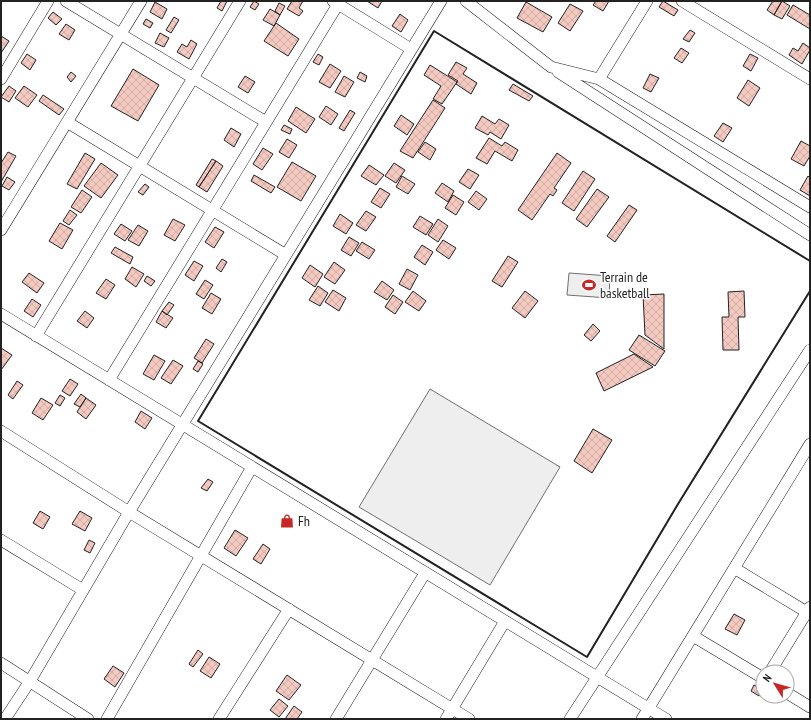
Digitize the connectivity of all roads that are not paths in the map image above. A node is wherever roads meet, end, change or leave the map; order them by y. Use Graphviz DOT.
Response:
graph roads {
  1 [pos="48,1"];
  2 [pos="66,1"];
  3 [pos="141,1"];
  4 [pos="240,1"];
  5 [pos="441,1"];
  6 [pos="466,1"];
  7 [pos="647,1"];
  8 [pos="682,1"];
  9 [pos="337,2"];
  10 [pos="121,34"];
  11 [pos="411,49"];
  12 [pos="551,67"];
  13 [pos="193,78"];
  14 [pos="1,79"];
  15 [pos="599,79"];
  16 [pos="810,79"];
  17 [pos="67,122"];
  18 [pos="266,122"];
  19 [pos="139,166"];
  20 [pos="810,207"];
  21 [pos="212,210"];
  22 [pos="1,230"];
  23 [pos="810,235"];
  24 [pos="286,255"];
  25 [pos="1,314"];
  26 [pos="36,336"];
  27 [pos="810,350"];
  28 [pos="109,380"];
  29 [pos="182,425"];
  30 [pos="1,431"];
  31 [pos="810,444"];
  32 [pos="252,467"];
  33 [pos="129,512"];
  34 [pos="1,540"];
  35 [pos="201,556"];
  36 [pos="734,568"];
  37 [pos="425,572"];
  38 [pos="83,590"];
  39 [pos="289,609"];
  40 [pos="809,611"];
  41 [pos="505,621"];
  42 [pos="693,636"];
  43 [pos="373,661"];
  44 [pos="1,663"];
  45 [pos="775,664"];
  46 [pos="755,673"];
  47 [pos="598,677"];
  48 [pos="30,681"];
  49 [pos="795,698"];
  50 [pos="810,707"];
  51 [pos="649,708"];
  52 [pos="452,709"];
  53 [pos="5,719"];
  54 [pos="88,719"];
  55 [pos="107,719"];
  56 [pos="219,719"];
  57 [pos="336,719"];
  58 [pos="446,719"];
  59 [pos="469,719"];
  60 [pos="570,719"];
  61 [pos="642,719"];
  62 [pos="666,719"];
  1 -- 14 [label="street"];
  2 -- 10 [label="street"];
  3 -- 10 [label="street"];
  4 -- 13 [label="street"];
  5 -- 11 [label="street"];
  6 -- 12 [label="street"];
  7 -- 15 [label="street"];
  8 -- 16 [label="street"];
  9 -- 11 [label="street"];
  9 -- 18 [label="street"];
  10 -- 13 [label="street"];
  10 -- 17 [label="street"];
  11 -- 24 [label="street"];
  12 -- 15 [label="street"];
  12 -- 23 [label="street"];
  13 -- 18 [label="street"];
  13 -- 19 [label="street"];
  15 -- 20 [label="street"];
  17 -- 19 [label="street"];
  17 -- 22 [label="street"];
  18 -- 21 [label="street"];
  19 -- 21 [label="street"];
  19 -- 26 [label="street"];
  21 -- 24 [label="street"];
  21 -- 28 [label="street"];
  24 -- 29 [label="street"];
  25 -- 26 [label="street"];
  26 -- 28 [label="street"];
  27 -- 47 [label="street"];
  28 -- 29 [label="street"];
  29 -- 32 [label="street"];
  29 -- 33 [label="street"];
  30 -- 33 [label="street"];
  31 -- 36 [label="street"];
  32 -- 35 [label="street"];
  32 -- 37 [label="street"];
  33 -- 35 [label="street"];
  33 -- 38 [label="street"];
  34 -- 38 [label="street"];
  35 -- 39 [label="street"];
  35 -- 55 [label="street"];
  36 -- 40 [label="street"];
  36 -- 42 [label="street"];
  37 -- 41 [label="street"];
  37 -- 43 [label="street"];
  38 -- 48 [label="street"];
  39 -- 43 [label="street"];
  39 -- 56 [label="street"];
  40 -- 45 [label="street"];
  41 -- 47 [label="street"];
  41 -- 52 [label="street"];
  42 -- 46 [label="street"];
  42 -- 51 [label="street"];
  43 -- 52 [label="street"];
  43 -- 57 [label="street"];
  44 -- 48 [label="street"];
  47 -- 51 [label="street"];
  47 -- 60 [label="street"];
  48 -- 53 [label="street"];
  48 -- 54 [label="street"];
  49 -- 50 [label="street"];
  51 -- 61 [label="street"];
  51 -- 62 [label="street"];
  52 -- 58 [label="street"];
  52 -- 59 [label="street"];
}
